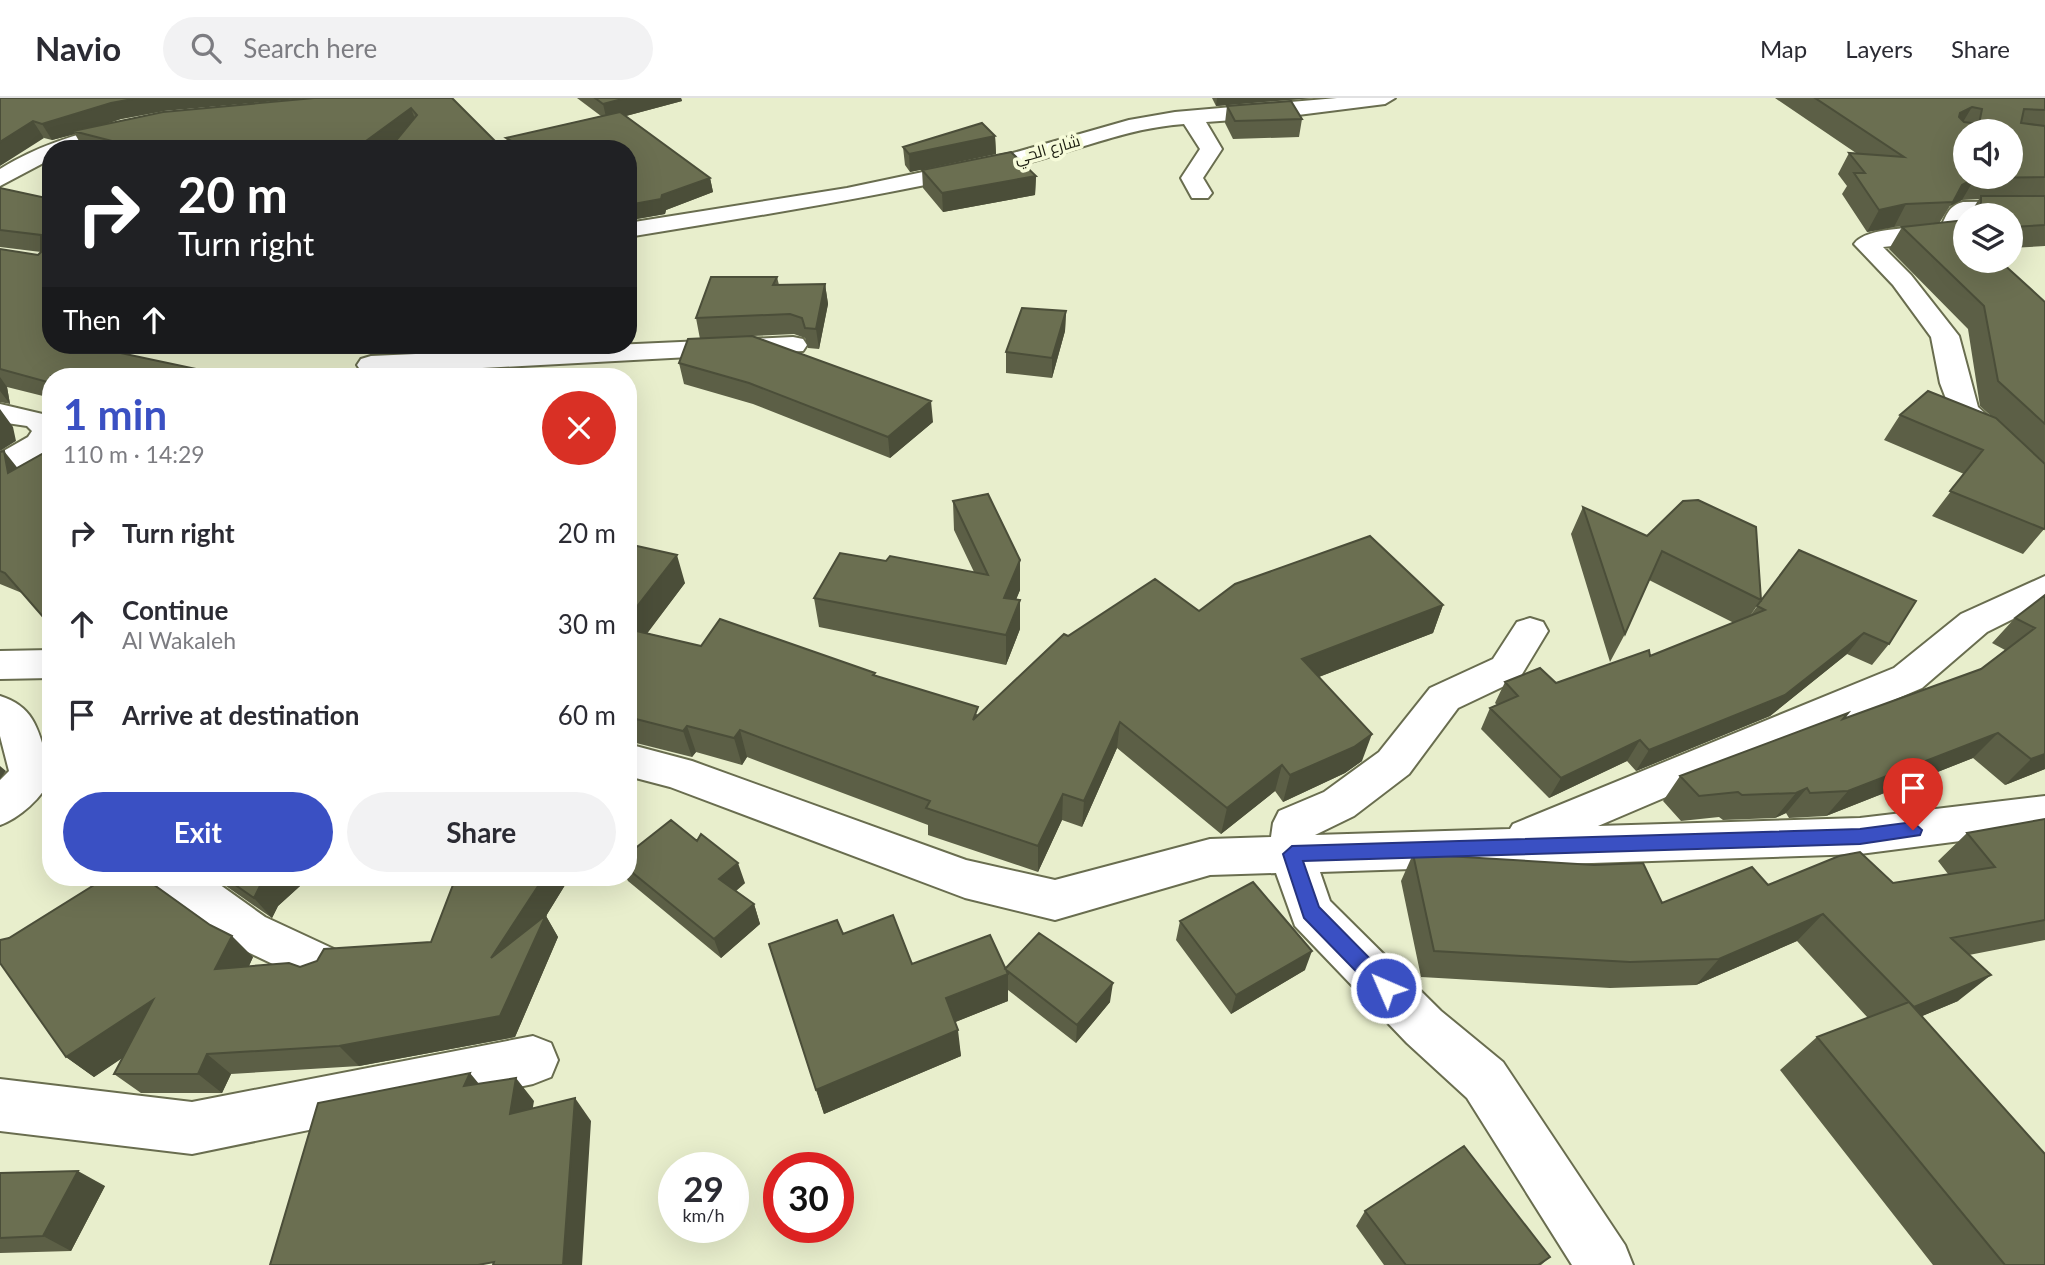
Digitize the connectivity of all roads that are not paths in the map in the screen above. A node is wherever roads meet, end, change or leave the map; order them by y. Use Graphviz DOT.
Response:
graph roads {
  1 [pos="1150,98"];
  2 [pos="1385,98"];
  3 [pos="1182,117"];
  4 [pos="156,122"];
  5 [pos="83,140"];
  6 [pos="42,155"];
  7 [pos="0,179"];
  8 [pos="1200,193"];
  9 [pos="2045,208"];
  10 [pos="637,229"];
  11 [pos="793,345"];
  12 [pos="479,354"];
  13 [pos="494,354"];
  14 [pos="371,365"];
  15 [pos="557,367"];
  16 [pos="0,413"];
  17 [pos="42,424"];
  18 [pos="42,439"];
  19 [pos="0,466"];
  20 [pos="2045,487"];
  21 [pos="2045,588"];
  22 [pos="1530,631"];
  23 [pos="42,665"];
  24 [pos="1,667"];
  25 [pos="0,711"];
  26 [pos="637,762"];
  27 [pos="41,776"];
  28 [pos="0,808"];
  29 [pos="2045,813"];
  30 [pos="1506,846"];
  31 [pos="1292,854"];
  32 [pos="186,886"];
  33 [pos="319,965"];
  34 [pos="533,1060"];
  35 [pos="0,1105"];
  36 [pos="1605,1265"];
  1 -- 3 [label="street"];
  2 -- 3 [label="street, شارع الحي"];
  3 -- 8 [label="street"];
  3 -- 10 [label="street, شارع الحي"];
  4 -- 5 [label="street"];
  6 -- 7 [label="street"];
  9 -- 20 [label="street"];
  11 -- 15 [label="street"];
  12 -- 14 [label="street"];
  13 -- 15 [label="street"];
  16 -- 17 [label="street"];
  18 -- 19 [label="street"];
  21 -- 30 [label="street"];
  22 -- 31 [label="street"];
  23 -- 24 [label="street"];
  25 -- 27 [label="street"];
  26 -- 31 [label="street"];
  27 -- 28 [label="street"];
  29 -- 30 [label="street"];
  30 -- 31 [label="street"];
  31 -- 36 [label="street"];
  32 -- 33 [label="street"];
  34 -- 35 [label="street"];
}
